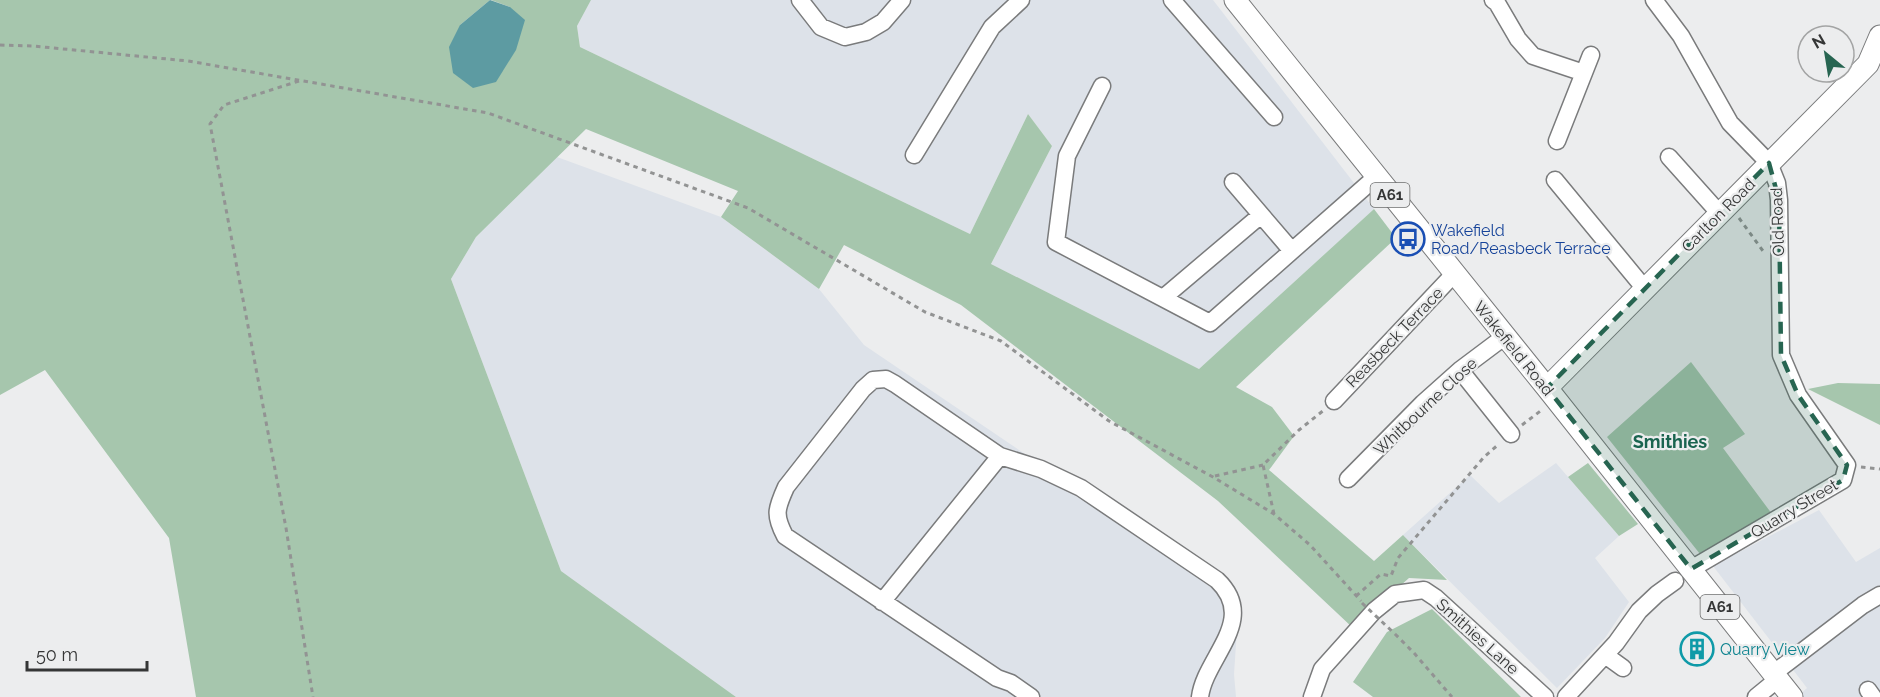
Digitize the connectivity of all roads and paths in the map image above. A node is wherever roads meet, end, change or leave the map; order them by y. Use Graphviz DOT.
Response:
graph roads {
  1 [pos="800,0"];
  2 [pos="902,0"];
  3 [pos="1021,0"];
  4 [pos="1172,0"];
  5 [pos="1234,0"];
  6 [pos="1496,1"];
  7 [pos="1658,5"];
  8 [pos="1880,36"];
  9 [pos="0,45"];
  10 [pos="1591,55"];
  11 [pos="1584,73"];
  12 [pos="301,81"];
  13 [pos="1102,86"];
  14 [pos="1274,117"];
  15 [pos="1557,141"];
  16 [pos="914,155"];
  17 [pos="1669,157"];
  18 [pos="1769,163"];
  19 [pos="1376,177"];
  20 [pos="1555,180"];
  21 [pos="1233,182"];
  22 [pos="1724,209"];
  23 [pos="1261,215"];
  24 [pos="1292,251"];
  25 [pos="1767,257"];
  26 [pos="1454,274"];
  27 [pos="1645,289"];
  28 [pos="1162,298"];
  29 [pos="1504,337"];
  30 [pos="1460,370"];
  31 [pos="1552,393"];
  32 [pos="1798,395"];
  33 [pos="1334,400"];
  34 [pos="1511,434"];
  35 [pos="999,456"];
  36 [pos="1263,465"];
  37 [pos="1213,477"];
  38 [pos="1348,479"];
  39 [pos="1274,514"];
  40 [pos="1683,575"];
  41 [pos="1880,595"];
  42 [pos="1356,596"];
  43 [pos="882,602"];
  44 [pos="1605,655"];
  45 [pos="1623,668"];
  46 [pos="1776,676"];
  47 [pos="313,697"];
  48 [pos="1031,697"];
  49 [pos="1200,697"];
  50 [pos="1312,697"];
  51 [pos="1452,697"];
  52 [pos="1545,697"];
  53 [pos="1566,697"];
  54 [pos="1756,697"];
  55 [pos="1792,697"];
  1 -- 2 [label="street"];
  3 -- 16 [label="street"];
  4 -- 14 [label="street"];
  5 -- 19 [label="main road, Wakefield Road / A61"];
  6 -- 11 [label="street"];
  7 -- 18 [label="street, Old Road"];
  8 -- 18 [label="main road, Carlton Road"];
  9 -- 12 [label="path"];
  10 -- 11 [label="street"];
  11 -- 15 [label="street"];
  12 -- 37 [label="path"];
  12 -- 47 [label="path"];
  13 -- 28 [label="street"];
  17 -- 22 [label="street"];
  18 -- 22 [label="main road, Carlton Road"];
  18 -- 32 [label="street, Old Road"];
  19 -- 24 [label="street"];
  19 -- 26 [label="main road, Wakefield Road / A61"];
  20 -- 27 [label="street"];
  21 -- 23 [label="street"];
  22 -- 25 [label="path"];
  22 -- 27 [label="main road, Carlton Road"];
  23 -- 24 [label="street"];
  23 -- 28 [label="street"];
  24 -- 28 [label="street"];
  26 -- 29 [label="main road, Wakefield Road / A61"];
  26 -- 33 [label="street, Reasbeck Terrace"];
  27 -- 31 [label="main road, Carlton Road"];
  29 -- 30 [label="street, Whitbourne Close"];
  29 -- 31 [label="main road, Wakefield Road / A61"];
  30 -- 34 [label="street"];
  30 -- 38 [label="street, Whitbourne Close"];
  31 -- 34 [label="path"];
  31 -- 40 [label="main road, Wakefield Road / A61"];
  32 -- 40 [label="street, Quarry Street"];
  33 -- 36 [label="path"];
  34 -- 42 [label="path"];
  35 -- 43 [label="street"];
  35 -- 43 [label="street"];
  35 -- 49 [label="street"];
  36 -- 37 [label="path"];
  36 -- 39 [label="path"];
  37 -- 39 [label="path"];
  39 -- 42 [label="path"];
  40 -- 44 [label="street"];
  40 -- 46 [label="main road, Wakefield Road / A61"];
  41 -- 46 [label="street"];
  42 -- 51 [label="path, bridge"];
  43 -- 48 [label="street"];
  44 -- 45 [label="street"];
  44 -- 53 [label="street"];
  46 -- 54 [label="street"];
  46 -- 55 [label="main road, Wakefield Road / A61"];
  50 -- 52 [label="street, Smithies Lane"];
}
